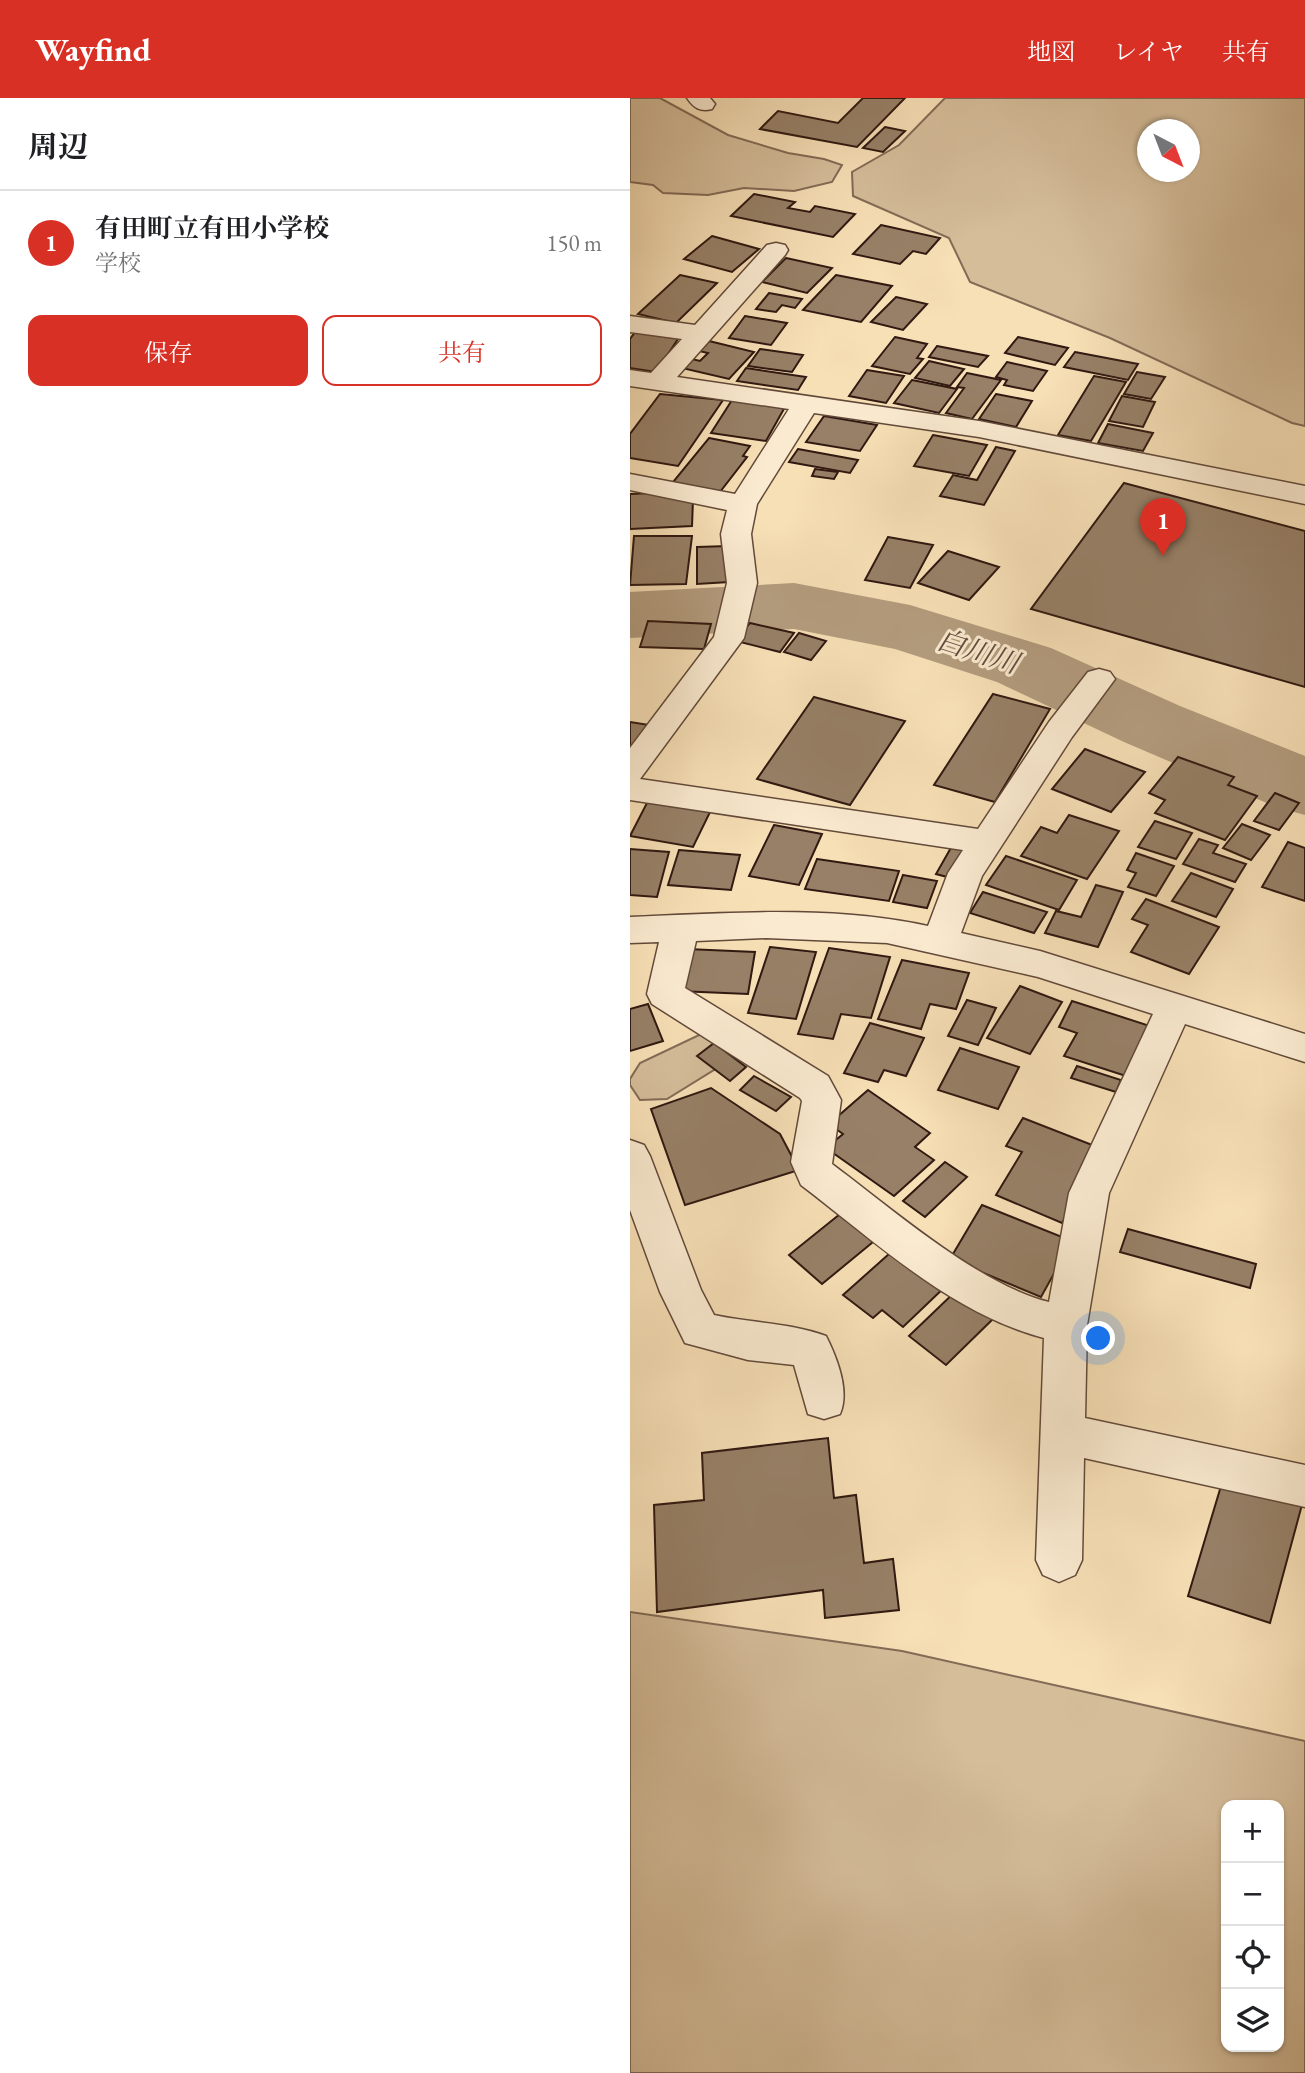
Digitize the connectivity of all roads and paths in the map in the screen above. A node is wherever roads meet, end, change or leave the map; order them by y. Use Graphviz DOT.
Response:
graph roads {
  1 [pos="776,250"];
  2 [pos="630,324"];
  3 [pos="701,334"];
  4 [pos="630,378"];
  5 [pos="658,382"];
  6 [pos="807,403"];
  7 [pos="630,482"];
  8 [pos="1305,495"];
  9 [pos="743,503"];
  10 [pos="1099,679"];
  11 [pos="630,771"];
  12 [pos="630,789"];
  13 [pos="987,842"];
  14 [pos="681,927"];
  15 [pos="630,930"];
  16 [pos="940,942"];
  17 [pos="1175,1006"];
  18 [pos="1305,1048"];
  19 [pos="630,1156"];
  20 [pos="1066,1325"];
  21 [pos="824,1400"];
  22 [pos="1062,1433"];
  23 [pos="1305,1486"];
  24 [pos="1059,1560"];
  1 -- 3 [label="street"];
  2 -- 3 [label="street"];
  3 -- 5 [label="street"];
  4 -- 5 [label="street"];
  5 -- 6 [label="street"];
  6 -- 8 [label="street"];
  6 -- 9 [label="street"];
  7 -- 9 [label="street"];
  9 -- 11 [label="street"];
  10 -- 13 [label="street"];
  12 -- 13 [label="street"];
  13 -- 16 [label="street"];
  14 -- 15 [label="street"];
  14 -- 16 [label="street"];
  14 -- 20 [label="street"];
  16 -- 17 [label="street"];
  17 -- 18 [label="street"];
  17 -- 20 [label="street"];
  19 -- 21 [label="street"];
  20 -- 22 [label="street"];
  22 -- 23 [label="street"];
  22 -- 24 [label="street"];
}
